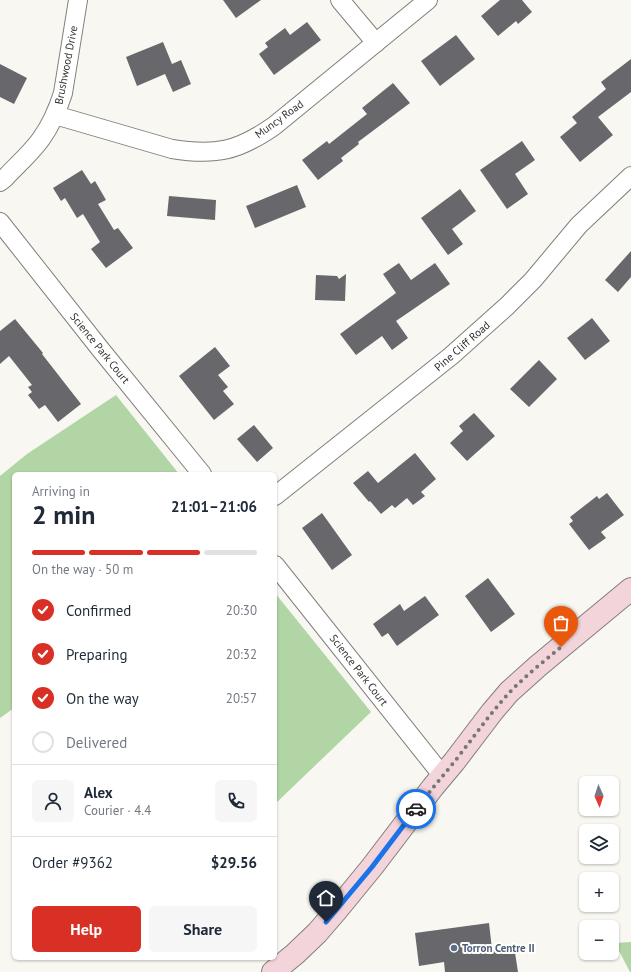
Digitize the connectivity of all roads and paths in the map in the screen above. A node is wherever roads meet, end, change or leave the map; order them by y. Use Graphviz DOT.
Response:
graph roads {
  1 [pos="78,0"];
  2 [pos="340,0"];
  3 [pos="428,0"];
  4 [pos="376,42"];
  5 [pos="55,115"];
  6 [pos="631,176"];
  7 [pos="0,182"];
  8 [pos="0,222"];
  9 [pos="200,472"];
  10 [pos="277,494"];
  11 [pos="277,567"];
  12 [pos="631,589"];
  13 [pos="442,775"];
  14 [pos="274,972"];
  1 -- 5 [label="street, Brushwood Drive"];
  2 -- 4 [label="street"];
  3 -- 4 [label="street, Muncy Road"];
  4 -- 5 [label="street, Muncy Road"];
  5 -- 7 [label="street, Brushwood Drive"];
  6 -- 10 [label="street, Pine Cliff Road"];
  8 -- 9 [label="street, Science Park Court"];
  11 -- 13 [label="street, Science Park Court"];
  12 -- 13 [label="street"];
  13 -- 14 [label="street"];
}
